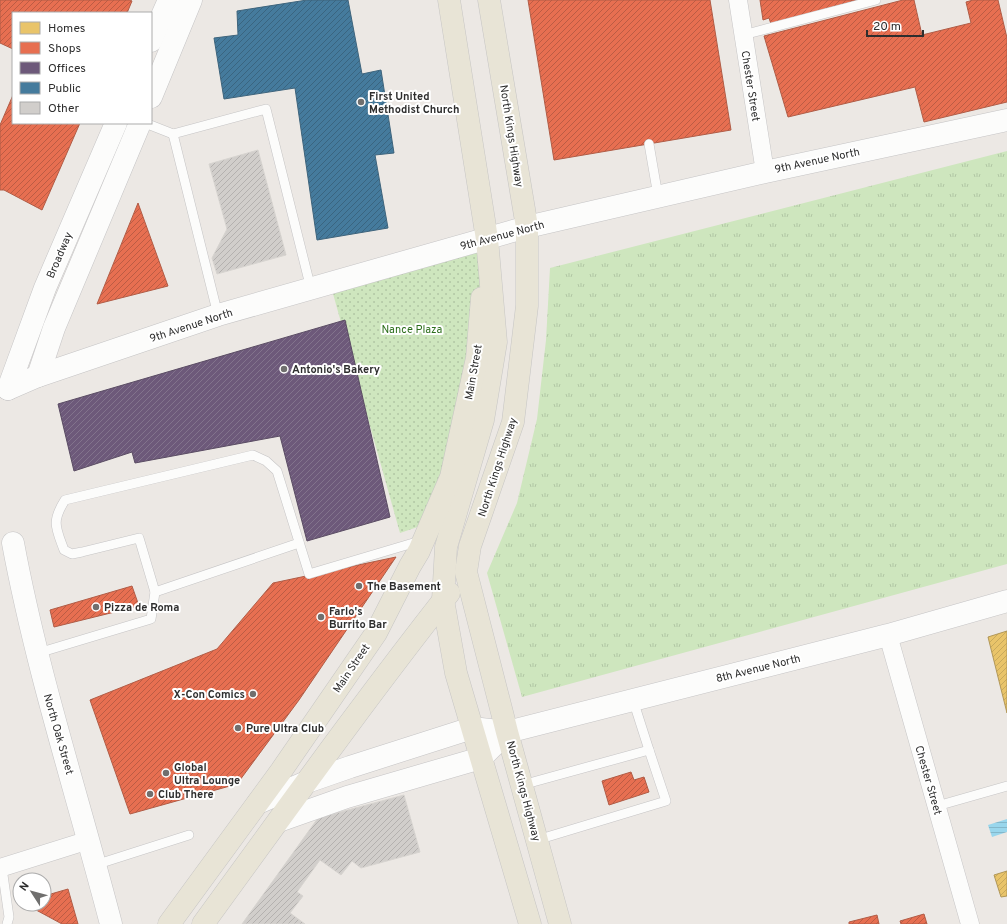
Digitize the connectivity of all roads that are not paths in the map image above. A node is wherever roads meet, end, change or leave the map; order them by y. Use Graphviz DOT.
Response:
graph roads {
  1 [pos="169,0"];
  2 [pos="192,0"];
  3 [pos="449,0"];
  4 [pos="489,0"];
  5 [pos="738,0"];
  6 [pos="876,0"];
  7 [pos="743,36"];
  8 [pos="152,39"];
  9 [pos="152,94"];
  10 [pos="1007,120"];
  11 [pos="116,124"];
  12 [pos="140,124"];
  13 [pos="148,124"];
  14 [pos="173,134"];
  15 [pos="648,144"];
  16 [pos="765,172"];
  17 [pos="658,196"];
  18 [pos="527,227"];
  19 [pos="486,239"];
  20 [pos="311,289"];
  21 [pos="218,315"];
  22 [pos="38,376"];
  23 [pos="8,389"];
  24 [pos="424,540"];
  25 [pos="13,543"];
  26 [pos="299,543"];
  27 [pos="466,572"];
  28 [pos="155,592"];
  29 [pos="443,600"];
  30 [pos="1007,601"];
  31 [pos="888,636"];
  32 [pos="38,653"];
  33 [pos="633,700"];
  34 [pos="472,728"];
  35 [pos="507,732"];
  36 [pos="649,750"];
  37 [pos="482,758"];
  38 [pos="304,783"];
  39 [pos="522,785"];
  40 [pos="1007,786"];
  41 [pos="258,803"];
  42 [pos="936,806"];
  43 [pos="279,821"];
  44 [pos="189,835"];
  45 [pos="89,840"];
  46 [pos="537,840"];
  47 [pos="95,865"];
  48 [pos="1,868"];
  49 [pos="7,924"];
  50 [pos="111,924"];
  51 [pos="169,924"];
  52 [pos="202,924"];
  53 [pos="530,924"];
  54 [pos="560,924"];
  55 [pos="970,924"];
  1 -- 8 [label="street"];
  2 -- 9 [label="street"];
  3 -- 19 [label="main road"];
  4 -- 18 [label="main road, North Kings Highway"];
  5 -- 7 [label="street, Chester Street"];
  6 -- 7 [label="lane"];
  7 -- 16 [label="street, Chester Street"];
  10 -- 16 [label="street, 9th Avenue North"];
  11 -- 23 [label="street, Broadway"];
  12 -- 22 [label="street"];
  13 -- 14 [label="lane"];
  14 -- 20 [label="lane"];
  14 -- 21 [label="lane"];
  15 -- 17 [label="lane"];
  16 -- 17 [label="street, 9th Avenue North"];
  17 -- 18 [label="street, 9th Avenue North"];
  18 -- 19 [label="street, 9th Avenue North"];
  18 -- 27 [label="main road, North Kings Highway"];
  19 -- 20 [label="street, 9th Avenue North"];
  19 -- 24 [label="main road, Main Street"];
  19 -- 29 [label="main road"];
  20 -- 21 [label="street, 9th Avenue North"];
  21 -- 22 [label="street, 9th Avenue North"];
  22 -- 23 [label="street, 9th Avenue North"];
  24 -- 26 [label="lane"];
  24 -- 41 [label="main road, Main Street"];
  25 -- 32 [label="street, North Oak Street"];
  26 -- 28 [label="lane"];
  26 -- 28 [label="lane"];
  27 -- 29 [label="main road"];
  27 -- 35 [label="main road, North Kings Highway"];
  28 -- 32 [label="lane"];
  29 -- 34 [label="main road"];
  29 -- 38 [label="main road"];
  30 -- 31 [label="street, 8th Avenue North"];
  31 -- 33 [label="street, 8th Avenue North"];
  31 -- 42 [label="street, Chester Street"];
  32 -- 45 [label="street, North Oak Street"];
  33 -- 35 [label="street, 8th Avenue North"];
  33 -- 36 [label="lane"];
  34 -- 35 [label="street"];
  34 -- 37 [label="main road"];
  34 -- 38 [label="street"];
  35 -- 37 [label="street"];
  35 -- 39 [label="main road, North Kings Highway"];
  36 -- 39 [label="lane"];
  36 -- 46 [label="lane"];
  37 -- 43 [label="street"];
  37 -- 53 [label="main road"];
  38 -- 41 [label="street"];
  38 -- 43 [label="main road"];
  39 -- 46 [label="main road, North Kings Highway"];
  40 -- 42 [label="lane"];
  41 -- 51 [label="main road, Main Street"];
  42 -- 55 [label="street, Chester Street"];
  43 -- 52 [label="main road"];
  44 -- 47 [label="lane"];
  45 -- 47 [label="street, North Oak Street"];
  45 -- 48 [label="street"];
  46 -- 54 [label="main road, North Kings Highway"];
  47 -- 50 [label="street, North Oak Street"];
  48 -- 49 [label="lane"];
}
